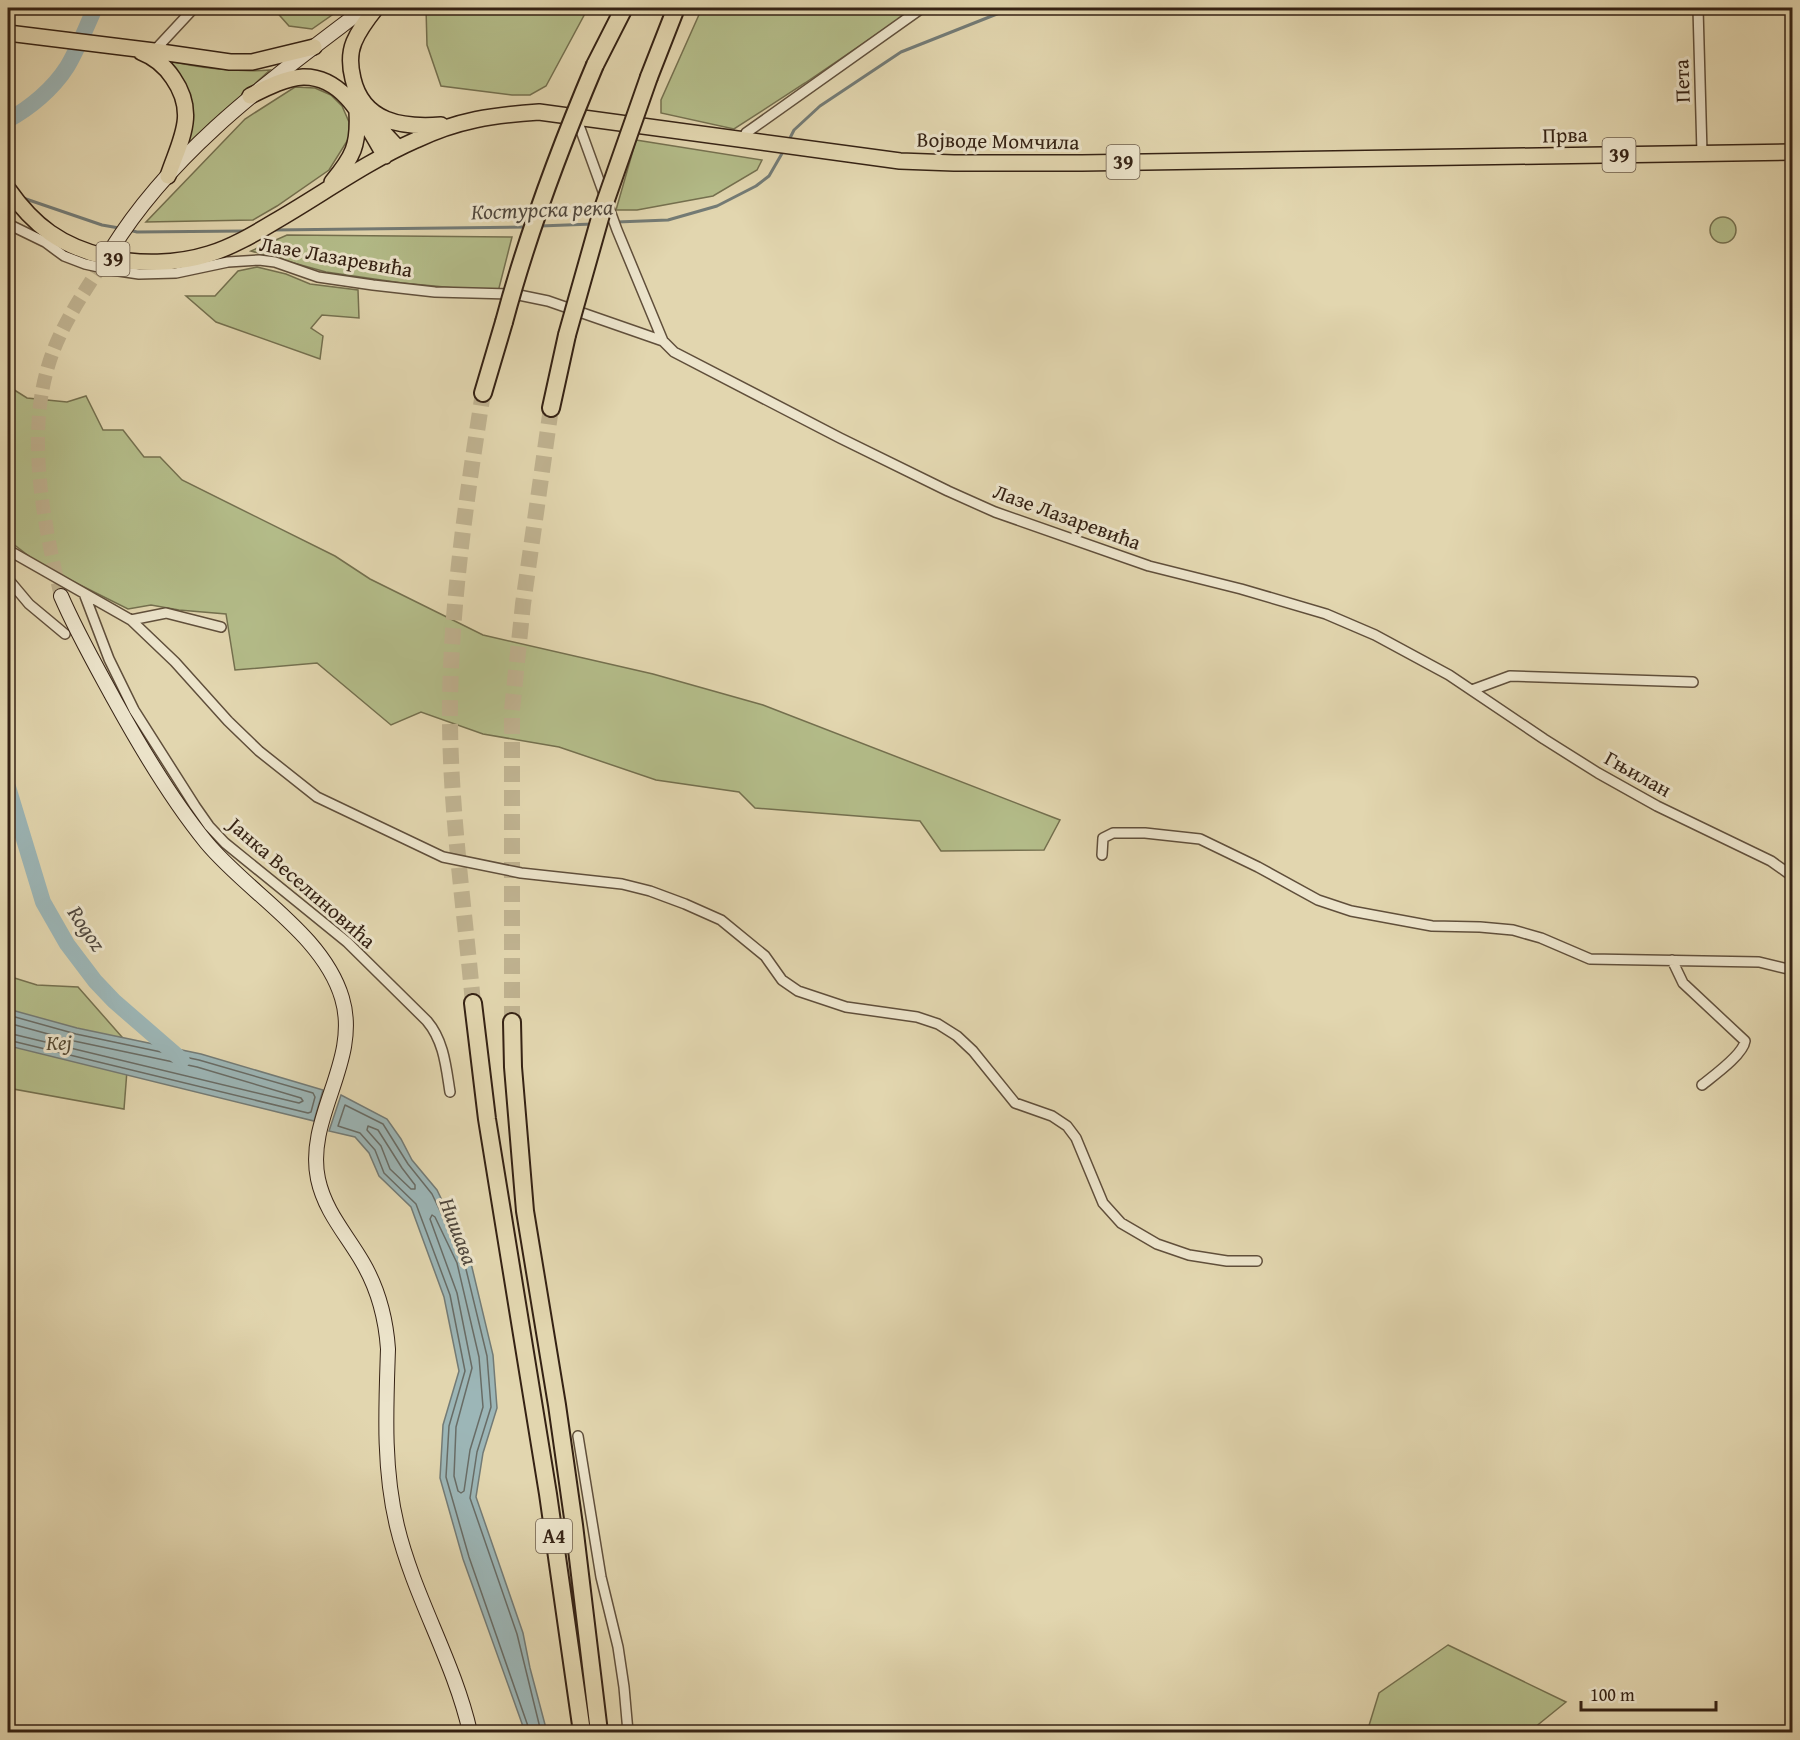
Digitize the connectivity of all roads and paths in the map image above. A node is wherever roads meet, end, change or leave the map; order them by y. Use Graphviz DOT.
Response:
graph roads {
  1 [pos="194,8"];
  2 [pos="365,8"];
  3 [pos="376,8"];
  4 [pos="624,8"];
  5 [pos="676,8"];
  6 [pos="922,8"];
  7 [pos="1698,8"];
  8 [pos="8,33"];
  9 [pos="314,47"];
  10 [pos="129,48"];
  11 [pos="154,51"];
  12 [pos="250,96"];
  13 [pos="364,112"];
  14 [pos="576,117"];
  15 [pos="455,123"];
  16 [pos="743,141"];
  17 [pos="391,152"];
  18 [pos="1792,152"];
  19 [pos="1702,153"];
  20 [pos="1445,158"];
  21 [pos="168,176"];
  22 [pos="8,189"];
  23 [pos="324,193"];
  24 [pos="8,224"];
  25 [pos="113,246"];
  26 [pos="663,341"];
  27 [pos="483,393"];
  28 [pos="551,408"];
  29 [pos="8,550"];
  30 [pos="8,579"];
  31 [pos="61,596"];
  32 [pos="85,596"];
  33 [pos="131,620"];
  34 [pos="221,627"];
  35 [pos="64,634"];
  36 [pos="1694,682"];
  37 [pos="1472,690"];
  38 [pos="1102,855"];
  39 [pos="1792,876"];
  40 [pos="1672,960"];
  41 [pos="1792,969"];
  42 [pos="473,1003"];
  43 [pos="512,1022"];
  44 [pos="1702,1085"];
  45 [pos="450,1092"];
  46 [pos="1257,1261"];
  47 [pos="578,1436"];
  48 [pos="470,1732"];
  49 [pos="582,1732"];
  50 [pos="599,1732"];
  51 [pos="628,1732"];
  1 -- 11 [label="street"];
  2 -- 9 [label="main road"];
  3 -- 13 [label="main road"];
  4 -- 27 [label="highway, bridge"];
  5 -- 28 [label="highway, bridge"];
  6 -- 16 [label="street"];
  7 -- 19 [label="street, Пета"];
  8 -- 10 [label="main road"];
  9 -- 11 [label="main road"];
  9 -- 12 [label="main road"];
  10 -- 11 [label="main road"];
  10 -- 21 [label="main road"];
  12 -- 13 [label="main road"];
  12 -- 21 [label="main road"];
  13 -- 15 [label="main road"];
  13 -- 17 [label="main road"];
  13 -- 23 [label="main road"];
  14 -- 15 [label="main road, 39"];
  14 -- 16 [label="main road, 39"];
  14 -- 26 [label="street"];
  15 -- 17 [label="main road, 39"];
  16 -- 20 [label="main road, Војводе Момчила / 39"];
  17 -- 23 [label="main road, 39"];
  18 -- 19 [label="main road, Прва / 39"];
  19 -- 20 [label="main road, Прва / 39"];
  21 -- 25 [label="main road"];
  22 -- 23 [label="main road, 39"];
  24 -- 26 [label="street, Лазе Лазаревића"];
  26 -- 37 [label="street, Лазе Лазаревића"];
  29 -- 32 [label="street"];
  30 -- 35 [label="street"];
  31 -- 48 [label="main road"];
  32 -- 33 [label="street"];
  32 -- 45 [label="street, Јанка Веселиновића"];
  33 -- 34 [label="street"];
  33 -- 46 [label="street"];
  36 -- 37 [label="street"];
  37 -- 39 [label="street, Гњилан"];
  38 -- 40 [label="street"];
  40 -- 41 [label="street"];
  40 -- 44 [label="street"];
  42 -- 49 [label="highway, A4"];
  43 -- 50 [label="highway, A4"];
  47 -- 51 [label="street"];
}
